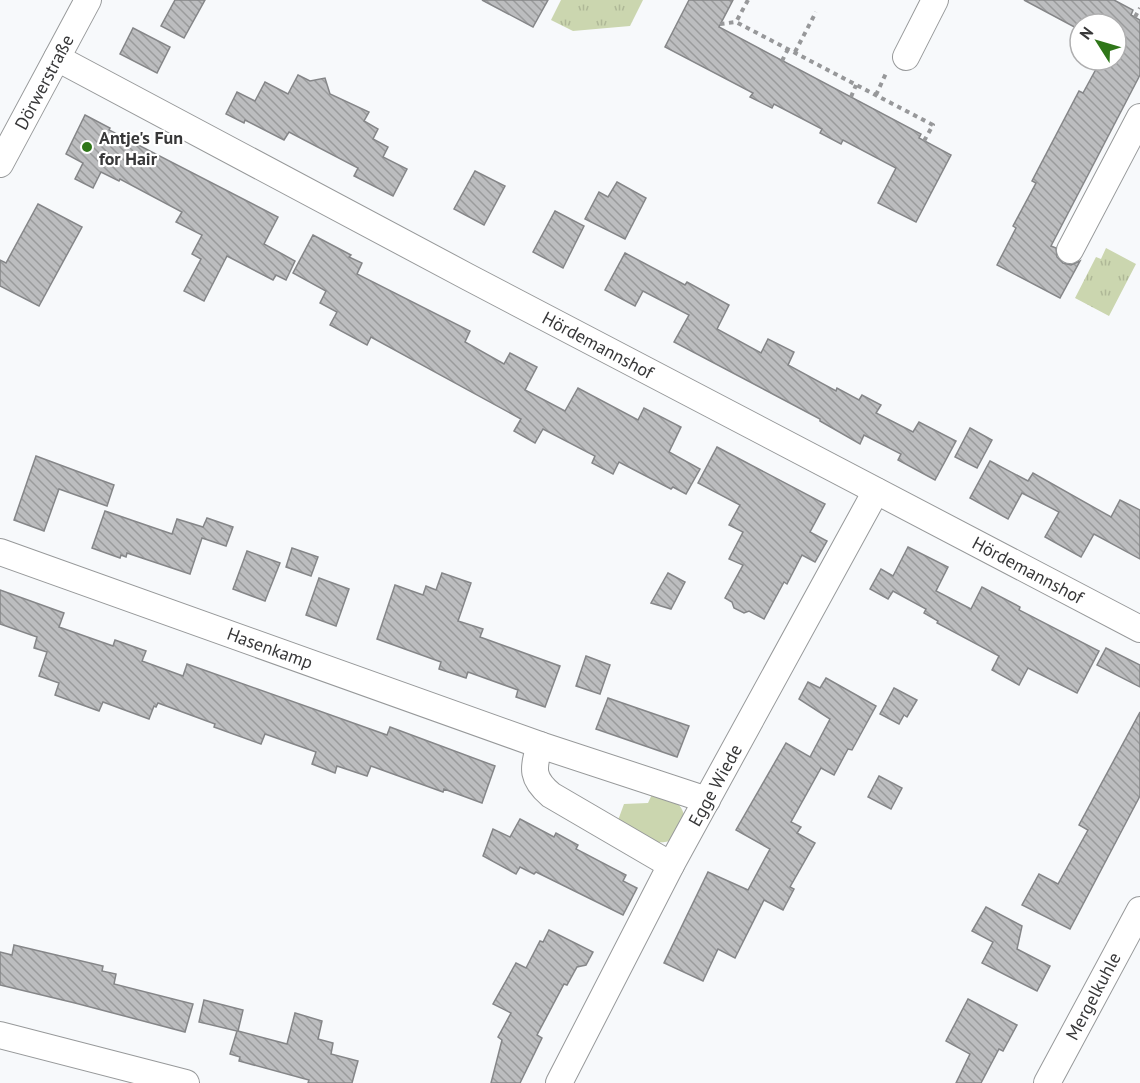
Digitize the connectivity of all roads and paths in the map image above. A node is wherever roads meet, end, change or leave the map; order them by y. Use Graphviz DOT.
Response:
graph roads {
  1 [pos="88,0"];
  2 [pos="748,0"];
  3 [pos="935,0"];
  4 [pos="1140,8"];
  5 [pos="816,12"];
  6 [pos="1135,17"];
  7 [pos="736,22"];
  8 [pos="720,24"];
  9 [pos="788,49"];
  10 [pos="795,52"];
  11 [pos="906,57"];
  12 [pos="57,58"];
  13 [pos="782,60"];
  14 [pos="856,85"];
  15 [pos="851,97"];
  16 [pos="1140,117"];
  17 [pos="924,141"];
  18 [pos="0,164"];
  19 [pos="1070,250"];
  20 [pos="876,491"];
  21 [pos="0,552"];
  22 [pos="1140,629"];
  23 [pos="540,745"];
  24 [pos="707,800"];
  25 [pos="671,866"];
  26 [pos="1140,910"];
  27 [pos="0,1035"];
  28 [pos="186,1083"];
  29 [pos="559,1083"];
  30 [pos="1047,1083"];
  1 -- 12 [label="street, Dörwerstraße"];
  2 -- 7 [label="path"];
  3 -- 11 [label="street"];
  4 -- 6 [label="path"];
  5 -- 10 [label="path"];
  7 -- 8 [label="path"];
  7 -- 9 [label="path"];
  9 -- 10 [label="path"];
  9 -- 13 [label="path"];
  10 -- 14 [label="path"];
  12 -- 18 [label="street, Dörwerstraße"];
  12 -- 20 [label="street, Hördemannshof"];
  14 -- 15 [label="path"];
  14 -- 17 [label="path"];
  16 -- 19 [label="street"];
  20 -- 22 [label="street, Hördemannshof"];
  20 -- 24 [label="street, Egge Wiede"];
  21 -- 23 [label="street, Hasenkamp"];
  23 -- 24 [label="street, Hasenkamp"];
  23 -- 25 [label="street"];
  24 -- 25 [label="street, Egge Wiede"];
  25 -- 29 [label="street, Egge Wiede"];
  26 -- 30 [label="street, Mergelkuhle"];
  27 -- 28 [label="street"];
}
